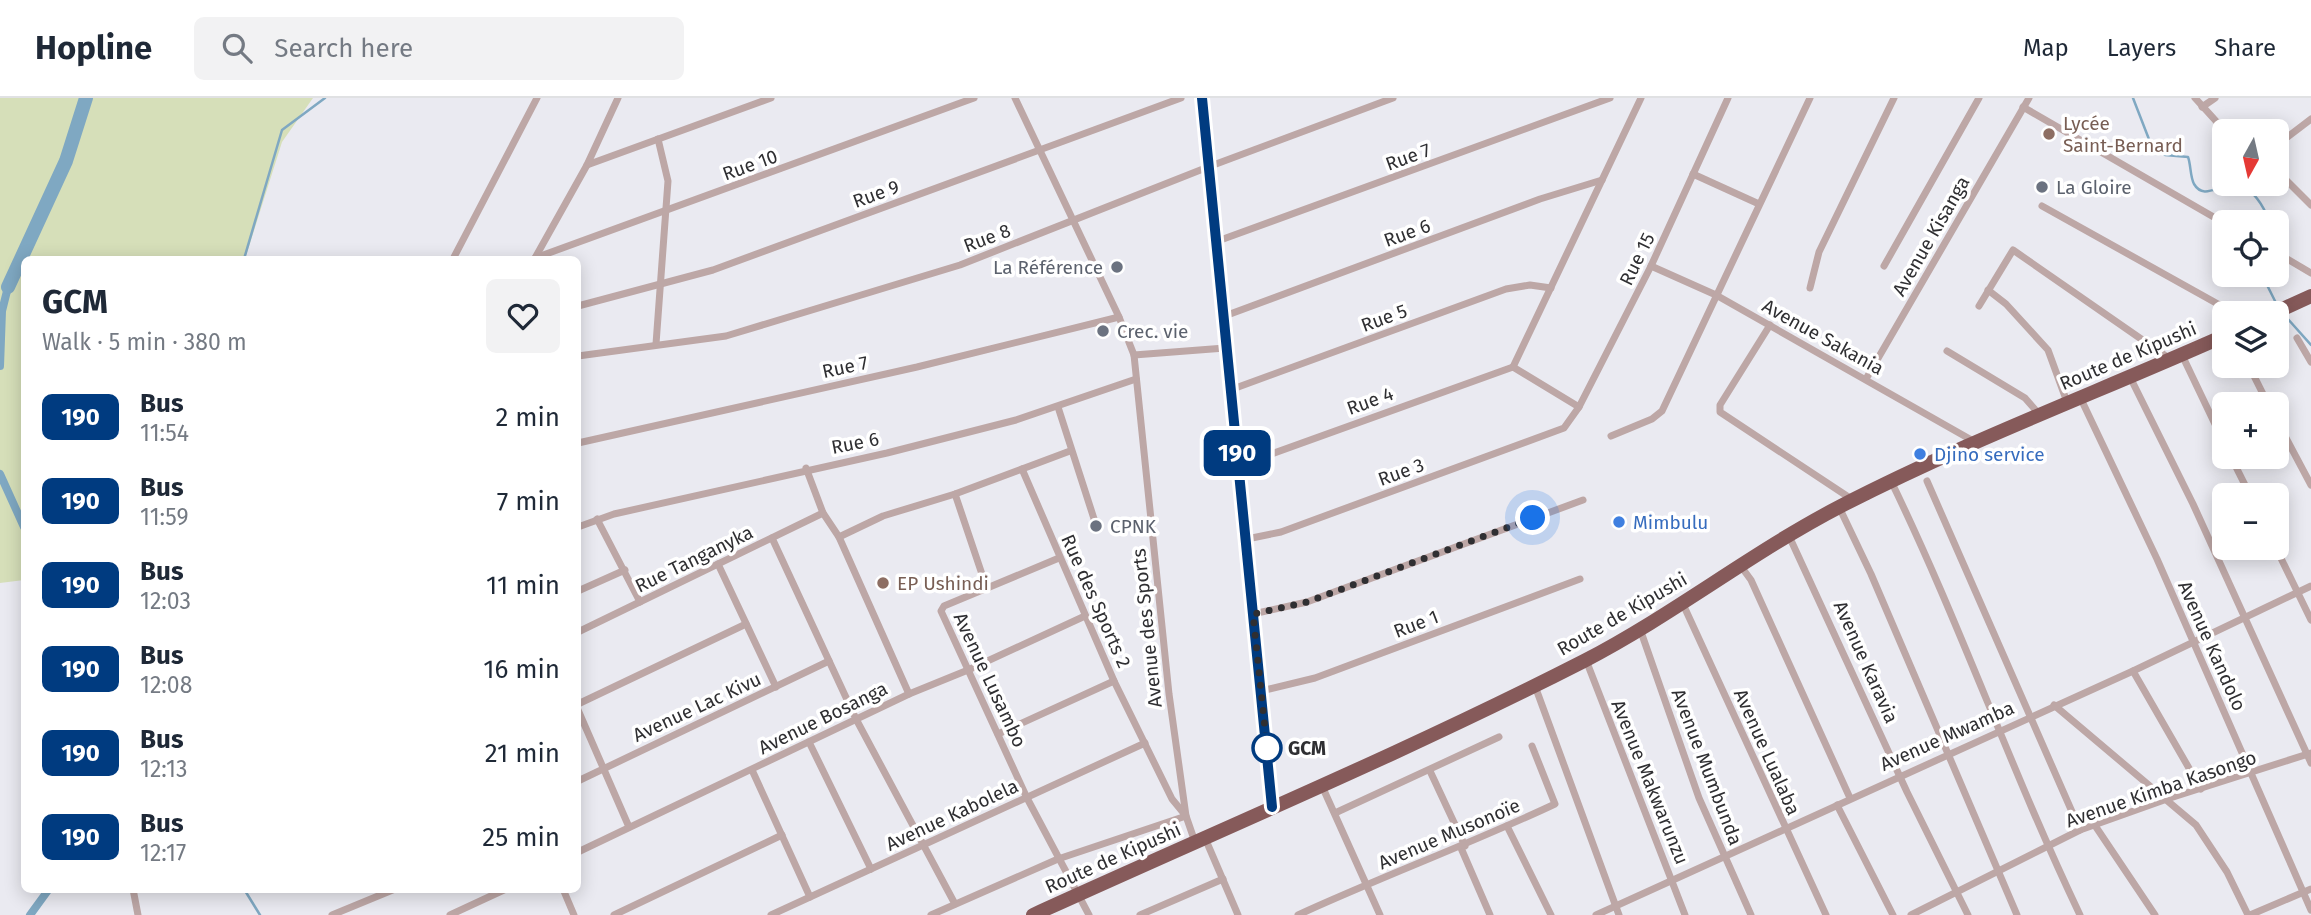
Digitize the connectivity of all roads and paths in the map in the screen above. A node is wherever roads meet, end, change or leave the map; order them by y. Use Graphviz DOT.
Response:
graph roads {
  1 [pos="537,98"];
  2 [pos="618,98"];
  3 [pos="771,98"];
  4 [pos="974,98"];
  5 [pos="1016,98"];
  6 [pos="1181,98"];
  7 [pos="1202,98"];
  8 [pos="1393,98"];
  9 [pos="1610,98"];
  10 [pos="1641,98"];
  11 [pos="1728,98"];
  12 [pos="1810,98"];
  13 [pos="1894,98"];
  14 [pos="1979,98"];
  15 [pos="2029,98"];
  16 [pos="2195,98"];
  17 [pos="2215,98"];
  18 [pos="2023,107"];
  19 [pos="2202,107"];
  20 [pos="2214,119"];
  21 [pos="2311,119"];
  22 [pos="2289,136"];
  23 [pos="658,139"];
  24 [pos="1039,152"];
  25 [pos="587,165"];
  26 [pos="1208,167"];
  27 [pos="1693,174"];
  28 [pos="1602,180"];
  29 [pos="2289,182"];
  30 [pos="2309,200"];
  31 [pos="1759,204"];
  32 [pos="2042,206"];
  33 [pos="667,211"];
  34 [pos="2212,216"];
  35 [pos="1073,222"];
  36 [pos="1215,242"];
  37 [pos="455,256"];
  38 [pos="537,256"];
  39 [pos="543,256"];
  40 [pos="2289,260"];
  41 [pos="1884,266"];
  42 [pos="1651,267"];
  43 [pos="2311,273"];
  44 [pos="662,286"];
  45 [pos="1550,288"];
  46 [pos="1810,288"];
  47 [pos="1988,290"];
  48 [pos="1716,295"];
  49 [pos="2311,296"];
  50 [pos="2212,301"];
  51 [pos="581,305"];
  52 [pos="1979,306"];
  53 [pos="2289,306"];
  54 [pos="1119,317"];
  55 [pos="1222,317"];
  56 [pos="1770,325"];
  57 [pos="2297,338"];
  58 [pos="2212,341"];
  59 [pos="656,344"];
  60 [pos="1226,348"];
  61 [pos="1947,351"];
  62 [pos="1134,355"];
  63 [pos="581,356"];
  64 [pos="2176,357"];
  65 [pos="2311,362"];
  66 [pos="1513,367"];
  67 [pos="2130,377"];
  68 [pos="1136,379"];
  69 [pos="1866,379"];
  70 [pos="1230,390"];
  71 [pos="2073,399"];
  72 [pos="1058,407"];
  73 [pos="1579,407"];
  74 [pos="2039,414"];
  75 [pos="2212,422"];
  76 [pos="1564,428"];
  77 [pos="1611,436"];
  78 [pos="581,442"];
  79 [pos="1976,442"];
  80 [pos="2289,444"];
  81 [pos="1070,451"];
  82 [pos="1238,466"];
  83 [pos="806,468"];
  84 [pos="1022,469"];
  85 [pos="1891,481"];
  86 [pos="1927,481"];
  87 [pos="2311,485"];
  88 [pos="955,494"];
  89 [pos="1583,500"];
  90 [pos="1853,500"];
  91 [pos="1839,507"];
  92 [pos="823,513"];
  93 [pos="597,519"];
  94 [pos="1096,525"];
  95 [pos="581,526"];
  96 [pos="1789,536"];
  97 [pos="838,537"];
  98 [pos="772,538"];
  99 [pos="1247,539"];
  100 [pos="1059,558"];
  101 [pos="2282,560"];
  102 [pos="718,564"];
  103 [pos="1740,565"];
  104 [pos="625,570"];
  105 [pos="1580,579"];
  106 [pos="2311,586"];
  107 [pos="987,589"];
  108 [pos="581,591"];
  109 [pos="2298,592"];
  110 [pos="640,602"];
  111 [pos="1682,602"];
  112 [pos="1253,614"];
  113 [pos="1085,616"];
  114 [pos="2244,619"];
  115 [pos="2311,620"];
  116 [pos="746,624"];
  117 [pos="1640,628"];
  118 [pos="581,631"];
  119 [pos="2192,642"];
  120 [pos="1586,660"];
  121 [pos="830,661"];
  122 [pos="968,670"];
  123 [pos="2133,671"];
  124 [pos="1114,681"];
  125 [pos="1535,685"];
  126 [pos="776,687"];
  127 [pos="1261,691"];
  128 [pos="909,694"];
  129 [pos="581,703"];
  130 [pos="2054,705"];
  131 [pos="2030,716"];
  132 [pos="581,717"];
  133 [pos="856,719"];
  134 [pos="1998,732"];
  135 [pos="998,734"];
  136 [pos="1499,737"];
  137 [pos="809,742"];
  138 [pos="1145,743"];
  139 [pos="1532,746"];
  140 [pos="2309,754"];
  141 [pos="1947,755"];
  142 [pos="2311,763"];
  143 [pos="604,768"];
  144 [pos="752,769"];
  145 [pos="1430,771"];
  146 [pos="2248,773"];
  147 [pos="1900,775"];
  148 [pos="581,780"];
  149 [pos="1322,785"];
  150 [pos="2201,789"];
  151 [pos="1027,798"];
  152 [pos="1850,798"];
  153 [pos="2167,799"];
  154 [pos="1838,804"];
  155 [pos="1272,807"];
  156 [pos="1335,813"];
  157 [pos="1186,816"];
  158 [pos="1507,826"];
  159 [pos="629,827"];
  160 [pos="2096,827"];
  161 [pos="1783,828"];
  162 [pos="2080,830"];
  163 [pos="782,835"];
  164 [pos="1200,840"];
  165 [pos="925,844"];
  166 [pos="1463,847"];
  167 [pos="2048,847"];
  168 [pos="581,851"];
  169 [pos="1724,856"];
  170 [pos="1058,859"];
  171 [pos="871,869"];
  172 [pos="1998,871"];
  173 [pos="1223,879"];
  174 [pos="1672,879"];
  175 [pos="1367,884"];
  176 [pos="2311,889"];
  177 [pos="1957,892"];
  178 [pos="2303,892"];
  179 [pos="134,893"];
  180 [pos="385,893"];
  181 [pos="487,893"];
  182 [pos="565,893"];
  183 [pos="1078,895"];
  184 [pos="810,897"];
  185 [pos="955,904"];
  186 [pos="1616,906"];
  187 [pos="2311,910"];
  188 [pos="936,914"];
  189 [pos="138,915"];
  190 [pos="332,915"];
  191 [pos="450,915"];
  192 [pos="574,915"];
  193 [pos="614,915"];
  194 [pos="771,915"];
  195 [pos="1033,915"];
  196 [pos="1089,915"];
  197 [pos="1140,915"];
  198 [pos="1238,915"];
  199 [pos="1298,915"];
  200 [pos="1380,915"];
  201 [pos="1490,915"];
  202 [pos="1551,915"];
  203 [pos="1596,915"];
  204 [pos="1619,915"];
  205 [pos="1685,915"];
  206 [pos="1751,915"];
  207 [pos="1826,915"];
  208 [pos="1894,915"];
  209 [pos="1911,915"];
  210 [pos="1968,915"];
  211 [pos="2017,915"];
  212 [pos="2080,915"];
  213 [pos="2155,915"];
  214 [pos="2249,915"];
  1 -- 37 [label="street"];
  2 -- 25 [label="street"];
  3 -- 23 [label="street"];
  4 -- 33 [label="street, Rue 10"];
  5 -- 24 [label="street, Avenue des Sports"];
  6 -- 24 [label="street, Rue 9"];
  7 -- 26 [label="street"];
  8 -- 26 [label="street, Rue 8"];
  9 -- 36 [label="street, Rue 7"];
  10 -- 28 [label="street"];
  11 -- 27 [label="street, Rue 15"];
  12 -- 31 [label="street"];
  13 -- 46 [label="street"];
  14 -- 41 [label="street"];
  15 -- 18 [label="street, Avenue Kisanga"];
  16 -- 19 [label="street"];
  17 -- 19 [label="street"];
  18 -- 34 [label="street"];
  18 -- 69 [label="street, Avenue Kisanga"];
  19 -- 20 [label="street"];
  21 -- 22 [label="street"];
  23 -- 25 [label="street"];
  23 -- 33 [label="street"];
  24 -- 35 [label="street, Avenue des Sports"];
  24 -- 44 [label="street, Rue 9"];
  25 -- 38 [label="street"];
  26 -- 35 [label="street, Rue 8"];
  26 -- 36 [label="street"];
  27 -- 31 [label="street"];
  27 -- 42 [label="street, Rue 15"];
  28 -- 45 [label="street"];
  28 -- 55 [label="street, Rue 6"];
  29 -- 30 [label="street"];
  31 -- 48 [label="street"];
  32 -- 50 [label="street"];
  33 -- 39 [label="street, Rue 10"];
  33 -- 44 [label="street"];
  35 -- 54 [label="street, Avenue des Sports"];
  35 -- 59 [label="street, Rue 8"];
  36 -- 55 [label="street"];
  40 -- 43 [label="street"];
  42 -- 48 [label="street, Avenue Sakania"];
  42 -- 73 [label="street, Rue 15"];
  44 -- 51 [label="street, Rue 9"];
  44 -- 59 [label="street"];
  45 -- 66 [label="street"];
  45 -- 70 [label="street, Rue 5"];
  47 -- 52 [label="street"];
  47 -- 64 [label="street"];
  47 -- 71 [label="street, Avenue Kandolo"];
  48 -- 56 [label="street, Avenue Sakania"];
  48 -- 77 [label="street"];
  49 -- 53 [label="highway"];
  54 -- 62 [label="street, Avenue des Sports"];
  54 -- 78 [label="street, Rue 7"];
  55 -- 60 [label="street"];
  56 -- 69 [label="street, Avenue Sakania"];
  56 -- 90 [label="street"];
  57 -- 65 [label="street"];
  58 -- 64 [label="highway, Route de Kipushi"];
  59 -- 63 [label="street, Rue 8"];
  60 -- 62 [label="street"];
  60 -- 70 [label="street"];
  61 -- 74 [label="street"];
  62 -- 68 [label="street, Avenue des Sports"];
  64 -- 67 [label="highway, Route de Kipushi"];
  64 -- 75 [label="street"];
  66 -- 73 [label="street"];
  66 -- 82 [label="street, Rue 4"];
  67 -- 71 [label="highway, Route de Kipushi"];
  67 -- 114 [label="street"];
  68 -- 72 [label="street, Rue 6"];
  68 -- 157 [label="street, Avenue des Sports"];
  69 -- 79 [label="street, Avenue Sakania"];
  70 -- 82 [label="street"];
  71 -- 74 [label="highway, Route de Kipushi"];
  71 -- 119 [label="street, Avenue Kandolo"];
  72 -- 81 [label="street"];
  72 -- 83 [label="street, Rue 6"];
  73 -- 76 [label="street, Rue 15"];
  74 -- 79 [label="highway, Route de Kipushi"];
  76 -- 99 [label="street, Rue 3"];
  79 -- 85 [label="highway, Route de Kipushi"];
  80 -- 87 [label="street"];
  81 -- 84 [label="street"];
  81 -- 94 [label="street"];
  82 -- 99 [label="street"];
  83 -- 92 [label="street"];
  83 -- 93 [label="street, Rue 6"];
  84 -- 88 [label="street"];
  84 -- 100 [label="street, Rue des Sports 2"];
  85 -- 90 [label="highway, Route de Kipushi"];
  85 -- 134 [label="street"];
  86 -- 131 [label="street"];
  88 -- 97 [label="street"];
  88 -- 107 [label="street"];
  89 -- 112 [label="street"];
  90 -- 91 [label="highway, Route de Kipushi"];
  91 -- 96 [label="highway, Route de Kipushi"];
  91 -- 141 [label="street"];
  92 -- 97 [label="street"];
  92 -- 98 [label="street, Rue Tanganyka"];
  93 -- 95 [label="street, Rue 6"];
  93 -- 104 [label="street"];
  96 -- 103 [label="highway, Route de Kipushi"];
  96 -- 147 [label="street, Avenue Karavia"];
  97 -- 128 [label="street"];
  98 -- 102 [label="street, Rue Tanganyka"];
  98 -- 121 [label="street"];
  99 -- 112 [label="street"];
  100 -- 107 [label="street"];
  100 -- 113 [label="street, Rue des Sports 2"];
  101 -- 109 [label="street"];
  102 -- 110 [label="street, Rue Tanganyka"];
  102 -- 116 [label="street"];
  103 -- 111 [label="highway, Route de Kipushi"];
  103 -- 152 [label="street"];
  104 -- 108 [label="street"];
  104 -- 110 [label="street"];
  105 -- 127 [label="street, Rue 1"];
  106 -- 109 [label="street, Avenue Mwamba"];
  107 -- 122 [label="street, Avenue Lusambo"];
  109 -- 114 [label="street, Avenue Mwamba"];
  109 -- 115 [label="street"];
  110 -- 118 [label="street, Rue Tanganyka"];
  111 -- 117 [label="highway, Route de Kipushi"];
  111 -- 161 [label="street, Avenue Lualaba"];
  112 -- 127 [label="street"];
  113 -- 122 [label="street, Avenue Bosanga"];
  113 -- 124 [label="street, Rue des Sports 2"];
  114 -- 119 [label="street, Avenue Mwamba"];
  114 -- 140 [label="street"];
  116 -- 126 [label="street"];
  116 -- 129 [label="street"];
  117 -- 120 [label="highway, Route de Kipushi"];
  117 -- 169 [label="street, Avenue Mumbunda"];
  119 -- 123 [label="street, Avenue Mwamba"];
  119 -- 146 [label="street, Avenue Kandolo"];
  120 -- 125 [label="highway, Route de Kipushi"];
  120 -- 174 [label="street, Avenue Makwarunzu"];
  121 -- 126 [label="street, Avenue Lac Kivu"];
  121 -- 133 [label="street"];
  122 -- 128 [label="street, Avenue Bosanga"];
  122 -- 135 [label="street, Avenue Lusambo"];
  123 -- 130 [label="street, Avenue Mwamba"];
  123 -- 150 [label="street"];
  124 -- 135 [label="street"];
  124 -- 138 [label="street, Rue des Sports 2"];
  125 -- 149 [label="highway, Route de Kipushi"];
  125 -- 186 [label="street"];
  126 -- 143 [label="street, Avenue Lac Kivu"];
  127 -- 155 [label="street"];
  128 -- 133 [label="street, Avenue Bosanga"];
  130 -- 131 [label="street, Avenue Mwamba"];
  130 -- 153 [label="street"];
  131 -- 134 [label="street, Avenue Mwamba"];
  131 -- 162 [label="street"];
  132 -- 143 [label="street"];
  133 -- 137 [label="street, Avenue Bosanga"];
  133 -- 165 [label="street"];
  134 -- 141 [label="street, Avenue Mwamba"];
  134 -- 167 [label="street"];
  135 -- 151 [label="street, Avenue Lusambo"];
  136 -- 145 [label="street"];
  137 -- 144 [label="street, Avenue Bosanga"];
  137 -- 171 [label="street"];
  138 -- 151 [label="street, Avenue Kabolela"];
  138 -- 157 [label="street, Rue des Sports 2"];
  139 -- 158 [label="street, Avenue Musonoïe"];
  140 -- 142 [label="street"];
  140 -- 146 [label="street, Avenue Kimba Kasongo"];
  141 -- 147 [label="street, Avenue Mwamba"];
  141 -- 172 [label="street"];
  143 -- 148 [label="street, Avenue Lac Kivu"];
  143 -- 159 [label="street"];
  144 -- 159 [label="street, Avenue Bosanga"];
  144 -- 163 [label="street"];
  145 -- 156 [label="street"];
  145 -- 166 [label="street"];
  146 -- 150 [label="street, Avenue Kimba Kasongo"];
  146 -- 178 [label="street, Avenue Kandolo"];
  147 -- 152 [label="street, Avenue Mwamba"];
  147 -- 177 [label="street, Avenue Karavia"];
  149 -- 155 [label="highway, Route de Kipushi"];
  149 -- 156 [label="street"];
  150 -- 153 [label="street, Avenue Kimba Kasongo"];
  151 -- 165 [label="street, Avenue Kabolela"];
  151 -- 170 [label="street, Avenue Lusambo"];
  152 -- 154 [label="street, Avenue Mwamba"];
  153 -- 160 [label="street, Avenue Kimba Kasongo"];
  153 -- 214 [label="street"];
  154 -- 161 [label="street, Avenue Mwamba"];
  154 -- 208 [label="street"];
  155 -- 164 [label="highway, Route de Kipushi"];
  156 -- 175 [label="street"];
  157 -- 164 [label="street, Avenue des Sports"];
  157 -- 170 [label="street"];
  158 -- 166 [label="street, Avenue Musonoïe"];
  158 -- 202 [label="street"];
  159 -- 168 [label="street, Avenue Bosanga"];
  160 -- 162 [label="street, Avenue Kimba Kasongo"];
  160 -- 213 [label="street"];
  161 -- 169 [label="street, Avenue Mwamba"];
  161 -- 207 [label="street, Avenue Lualaba"];
  162 -- 167 [label="street, Avenue Kimba Kasongo"];
  163 -- 184 [label="street"];
  163 -- 193 [label="street"];
  164 -- 173 [label="street, Avenue des Sports"];
  164 -- 183 [label="highway, Route de Kipushi"];
  165 -- 171 [label="street, Avenue Kabolela"];
  165 -- 185 [label="street"];
  166 -- 175 [label="street, Avenue Musonoïe"];
  166 -- 201 [label="street"];
  167 -- 172 [label="street, Avenue Kimba Kasongo"];
  167 -- 212 [label="street"];
  169 -- 174 [label="street, Avenue Mwamba"];
  169 -- 206 [label="street, Avenue Mumbunda"];
  170 -- 183 [label="street, Avenue Lusambo"];
  170 -- 185 [label="street"];
  171 -- 184 [label="street, Avenue Kabolela"];
  172 -- 177 [label="street, Avenue Kimba Kasongo"];
  172 -- 211 [label="street"];
  173 -- 197 [label="street"];
  173 -- 198 [label="street, Avenue des Sports"];
  174 -- 186 [label="street, Avenue Mwamba"];
  174 -- 205 [label="street, Avenue Makwarunzu"];
  175 -- 199 [label="street, Avenue Musonoïe"];
  175 -- 200 [label="street"];
  176 -- 178 [label="street"];
  177 -- 209 [label="street, Avenue Kimba Kasongo"];
  177 -- 210 [label="street, Avenue Karavia"];
  178 -- 187 [label="street, Avenue Kandolo"];
  178 -- 214 [label="street"];
  179 -- 189 [label="street"];
  180 -- 190 [label="street"];
  181 -- 191 [label="street"];
  182 -- 192 [label="street"];
  183 -- 195 [label="highway, Route de Kipushi"];
  183 -- 196 [label="street, Avenue Lusambo"];
  184 -- 194 [label="street, Avenue Kabolela"];
  185 -- 188 [label="street"];
  186 -- 203 [label="street, Avenue Mwamba"];
  186 -- 204 [label="street"];
}
